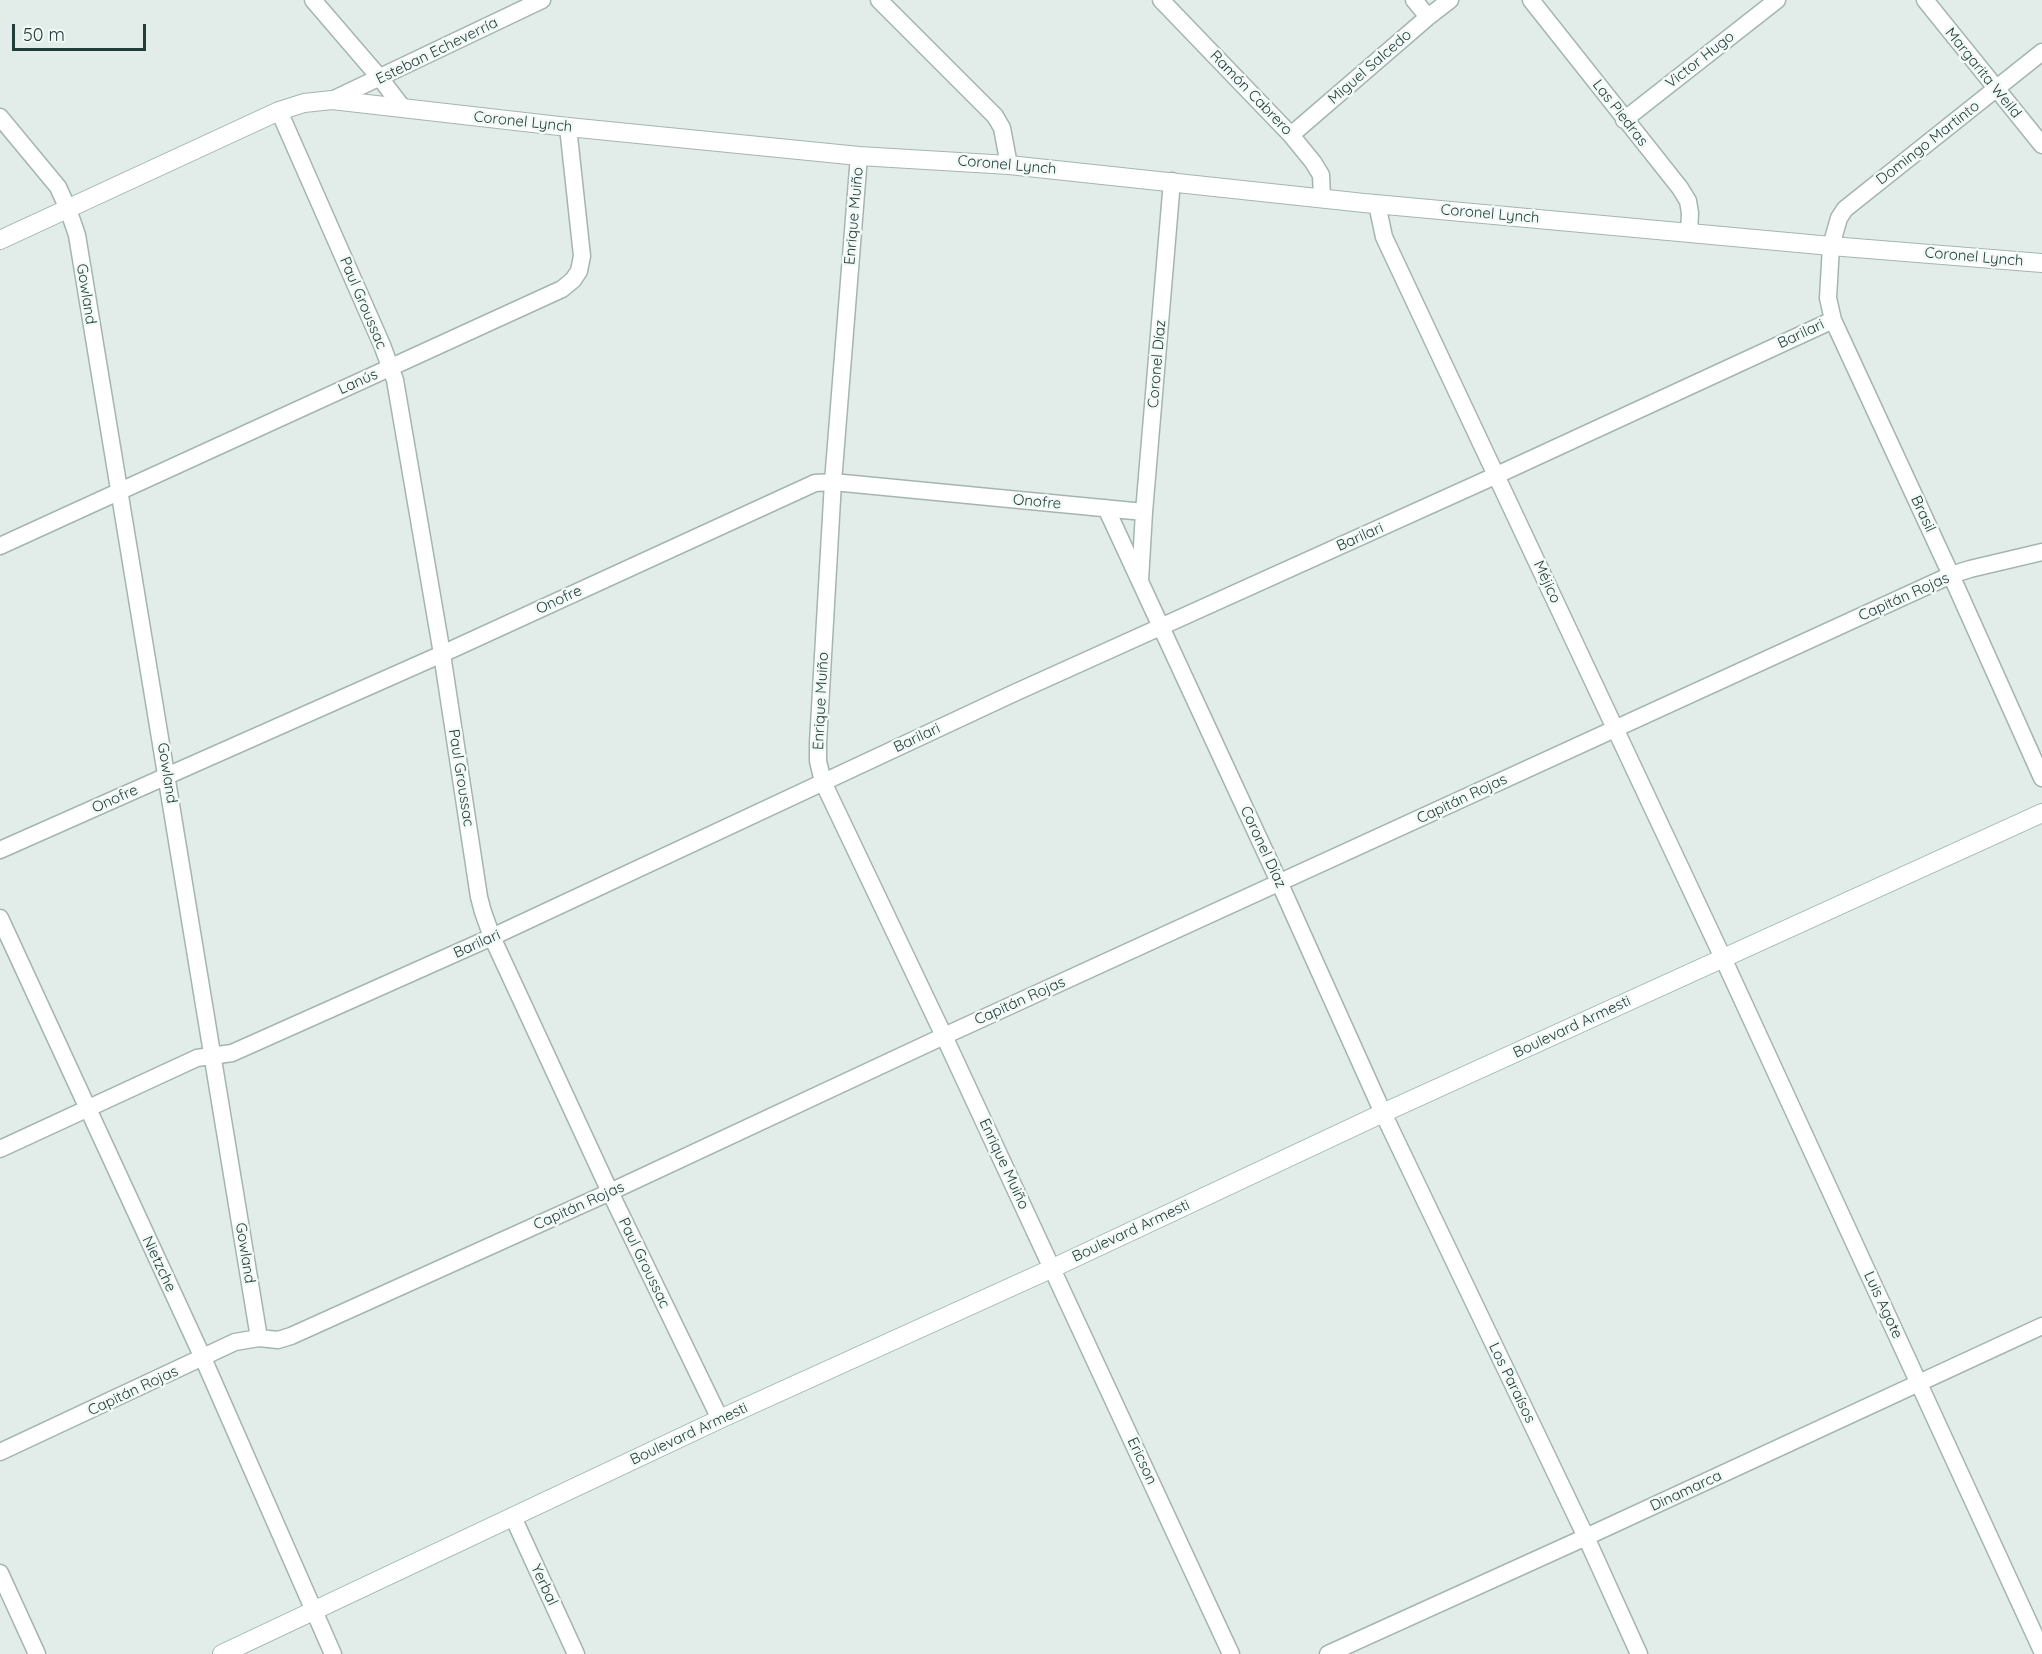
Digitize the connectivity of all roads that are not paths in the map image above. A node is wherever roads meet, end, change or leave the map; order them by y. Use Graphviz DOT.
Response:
graph roads {
  1 [pos="313,0"];
  2 [pos="542,0"];
  3 [pos="879,0"];
  4 [pos="1161,0"];
  5 [pos="1414,0"];
  6 [pos="1450,0"];
  7 [pos="1531,0"];
  8 [pos="1776,0"];
  9 [pos="1925,0"];
  10 [pos="1428,17"];
  11 [pos="2042,52"];
  12 [pos="380,78"];
  13 [pos="1996,89"];
  14 [pos="332,100"];
  15 [pos="403,108"];
  16 [pos="279,111"];
  17 [pos="0,117"];
  18 [pos="1624,120"];
  19 [pos="568,127"];
  20 [pos="1291,135"];
  21 [pos="2042,145"];
  22 [pos="859,156"];
  23 [pos="1010,165"];
  24 [pos="1172,181"];
  25 [pos="1322,197"];
  26 [pos="1377,204"];
  27 [pos="68,209"];
  28 [pos="1689,232"];
  29 [pos="0,240"];
  30 [pos="1832,246"];
  31 [pos="2042,263"];
  32 [pos="1833,320"];
  33 [pos="390,367"];
  34 [pos="1497,475"];
  35 [pos="833,482"];
  36 [pos="119,490"];
  37 [pos="1106,508"];
  38 [pos="1144,512"];
  39 [pos="0,546"];
  40 [pos="2042,552"];
  41 [pos="1951,575"];
  42 [pos="1140,583"];
  43 [pos="1161,628"];
  44 [pos="442,654"];
  45 [pos="1616,728"];
  46 [pos="168,776"];
  47 [pos="2042,778"];
  48 [pos="823,782"];
  49 [pos="2042,813"];
  50 [pos="0,850"];
  51 [pos="1280,884"];
  52 [pos="0,918"];
  53 [pos="492,937"];
  54 [pos="1723,958"];
  55 [pos="944,1036"];
  56 [pos="213,1057"];
  57 [pos="87,1108"];
  58 [pos="1383,1113"];
  59 [pos="0,1149"];
  60 [pos="610,1192"];
  61 [pos="1053,1268"];
  62 [pos="2042,1326"];
  63 [pos="259,1338"];
  64 [pos="203,1358"];
  65 [pos="1919,1383"];
  66 [pos="720,1419"];
  67 [pos="0,1452"];
  68 [pos="513,1517"];
  69 [pos="1586,1538"];
  70 [pos="0,1573"];
  71 [pos="313,1612"];
  72 [pos="2042,1651"];
  73 [pos="37,1654"];
  74 [pos="222,1654"];
  75 [pos="333,1654"];
  76 [pos="576,1654"];
  77 [pos="1231,1654"];
  78 [pos="1328,1654"];
  79 [pos="1639,1654"];
  1 -- 12 [label="street"];
  2 -- 12 [label="street, Esteban Echeverría"];
  3 -- 23 [label="street"];
  4 -- 20 [label="street, Ramón Cabrero"];
  5 -- 10 [label="street"];
  6 -- 10 [label="street, Miguel Salcedo"];
  7 -- 18 [label="street, Las Piedras"];
  8 -- 18 [label="street, Victor Hugo"];
  9 -- 13 [label="street, Margarita Weild"];
  10 -- 20 [label="street, Miguel Salcedo"];
  11 -- 13 [label="street, Domingo Martinto"];
  12 -- 14 [label="street, Esteban Echeverría"];
  12 -- 15 [label="street"];
  13 -- 21 [label="street, Margarita Weild"];
  13 -- 30 [label="street, Domingo Martinto"];
  14 -- 15 [label="street, Coronel Lynch"];
  14 -- 16 [label="street, Coronel Lynch"];
  15 -- 19 [label="street, Coronel Lynch"];
  16 -- 27 [label="street, Coronel Lynch"];
  16 -- 33 [label="street, Paul Groussac"];
  17 -- 27 [label="street, Gowland"];
  18 -- 28 [label="street, Las Piedras"];
  19 -- 22 [label="street, Coronel Lynch"];
  19 -- 33 [label="street, Lanús"];
  20 -- 25 [label="street, Ramón Cabrero"];
  22 -- 23 [label="street, Coronel Lynch"];
  22 -- 35 [label="street, Enrique Muiño"];
  23 -- 24 [label="street, Coronel Lynch"];
  24 -- 25 [label="street, Coronel Lynch"];
  24 -- 38 [label="street, Coronel Díaz"];
  25 -- 26 [label="street, Coronel Lynch"];
  26 -- 28 [label="street, Coronel Lynch"];
  26 -- 34 [label="street, Méjico"];
  27 -- 29 [label="street, Coronel Lynch"];
  27 -- 36 [label="street, Gowland"];
  28 -- 30 [label="street, Coronel Lynch"];
  30 -- 31 [label="street, Coronel Lynch"];
  30 -- 32 [label="street, Brasil"];
  32 -- 34 [label="street, Barilari"];
  32 -- 41 [label="street, Brasil"];
  33 -- 36 [label="street, Lanús"];
  33 -- 44 [label="street, Paul Groussac"];
  34 -- 43 [label="street, Barilari"];
  34 -- 45 [label="street, Méjico"];
  35 -- 37 [label="street, Onofre"];
  35 -- 44 [label="street, Onofre"];
  35 -- 48 [label="street, Enrique Muiño"];
  36 -- 39 [label="street, Lanús"];
  36 -- 46 [label="street, Gowland"];
  37 -- 38 [label="street, Onofre"];
  37 -- 42 [label="street, Coronel Díaz"];
  38 -- 42 [label="street, Coronel Díaz"];
  40 -- 41 [label="street, Capitán Rojas"];
  41 -- 45 [label="street, Capitán Rojas"];
  41 -- 47 [label="street, Brasil"];
  42 -- 43 [label="street, Coronel Díaz"];
  43 -- 48 [label="street, Barilari"];
  43 -- 51 [label="street, Coronel Díaz"];
  44 -- 46 [label="street, Onofre"];
  44 -- 53 [label="street, Paul Groussac"];
  45 -- 51 [label="street, Capitán Rojas"];
  45 -- 54 [label="street, Méjico"];
  46 -- 50 [label="street, Onofre"];
  46 -- 56 [label="street, Gowland"];
  48 -- 53 [label="street, Barilari"];
  48 -- 55 [label="street, Enrique Muiño"];
  49 -- 54 [label="street, Boulevard Armesti"];
  51 -- 55 [label="street, Capitán Rojas"];
  51 -- 58 [label="street, Coronel Díaz"];
  52 -- 57 [label="street, Nietzche"];
  53 -- 56 [label="street, Barilari"];
  53 -- 60 [label="street, Paul Groussac"];
  54 -- 58 [label="street, Boulevard Armesti"];
  54 -- 65 [label="street, Luis Agote"];
  55 -- 60 [label="street, Capitán Rojas"];
  55 -- 61 [label="street, Enrique Muiño"];
  56 -- 57 [label="street, Barilari"];
  56 -- 63 [label="street, Gowland"];
  57 -- 59 [label="street, Barilari"];
  57 -- 64 [label="street, Nietzche"];
  58 -- 61 [label="street, Boulevard Armesti"];
  58 -- 69 [label="street, Los Paraísos"];
  60 -- 63 [label="street, Capitán Rojas"];
  60 -- 66 [label="street, Paul Groussac"];
  61 -- 66 [label="street, Boulevard Armesti"];
  61 -- 77 [label="street, Ericson"];
  62 -- 65 [label="street, Dinamarca"];
  63 -- 64 [label="street, Capitán Rojas"];
  64 -- 67 [label="street, Capitán Rojas"];
  64 -- 71 [label="street, Nietzche"];
  65 -- 69 [label="street, Dinamarca"];
  65 -- 72 [label="street, Luis Agote"];
  66 -- 68 [label="street, Boulevard Armesti"];
  68 -- 71 [label="street, Boulevard Armesti"];
  68 -- 76 [label="street, Yerbal"];
  69 -- 78 [label="street, Dinamarca"];
  69 -- 79 [label="street, Los Paraísos"];
  70 -- 73 [label="street"];
  71 -- 74 [label="street, Boulevard Armesti"];
  71 -- 75 [label="street, Nietzche"];
}
